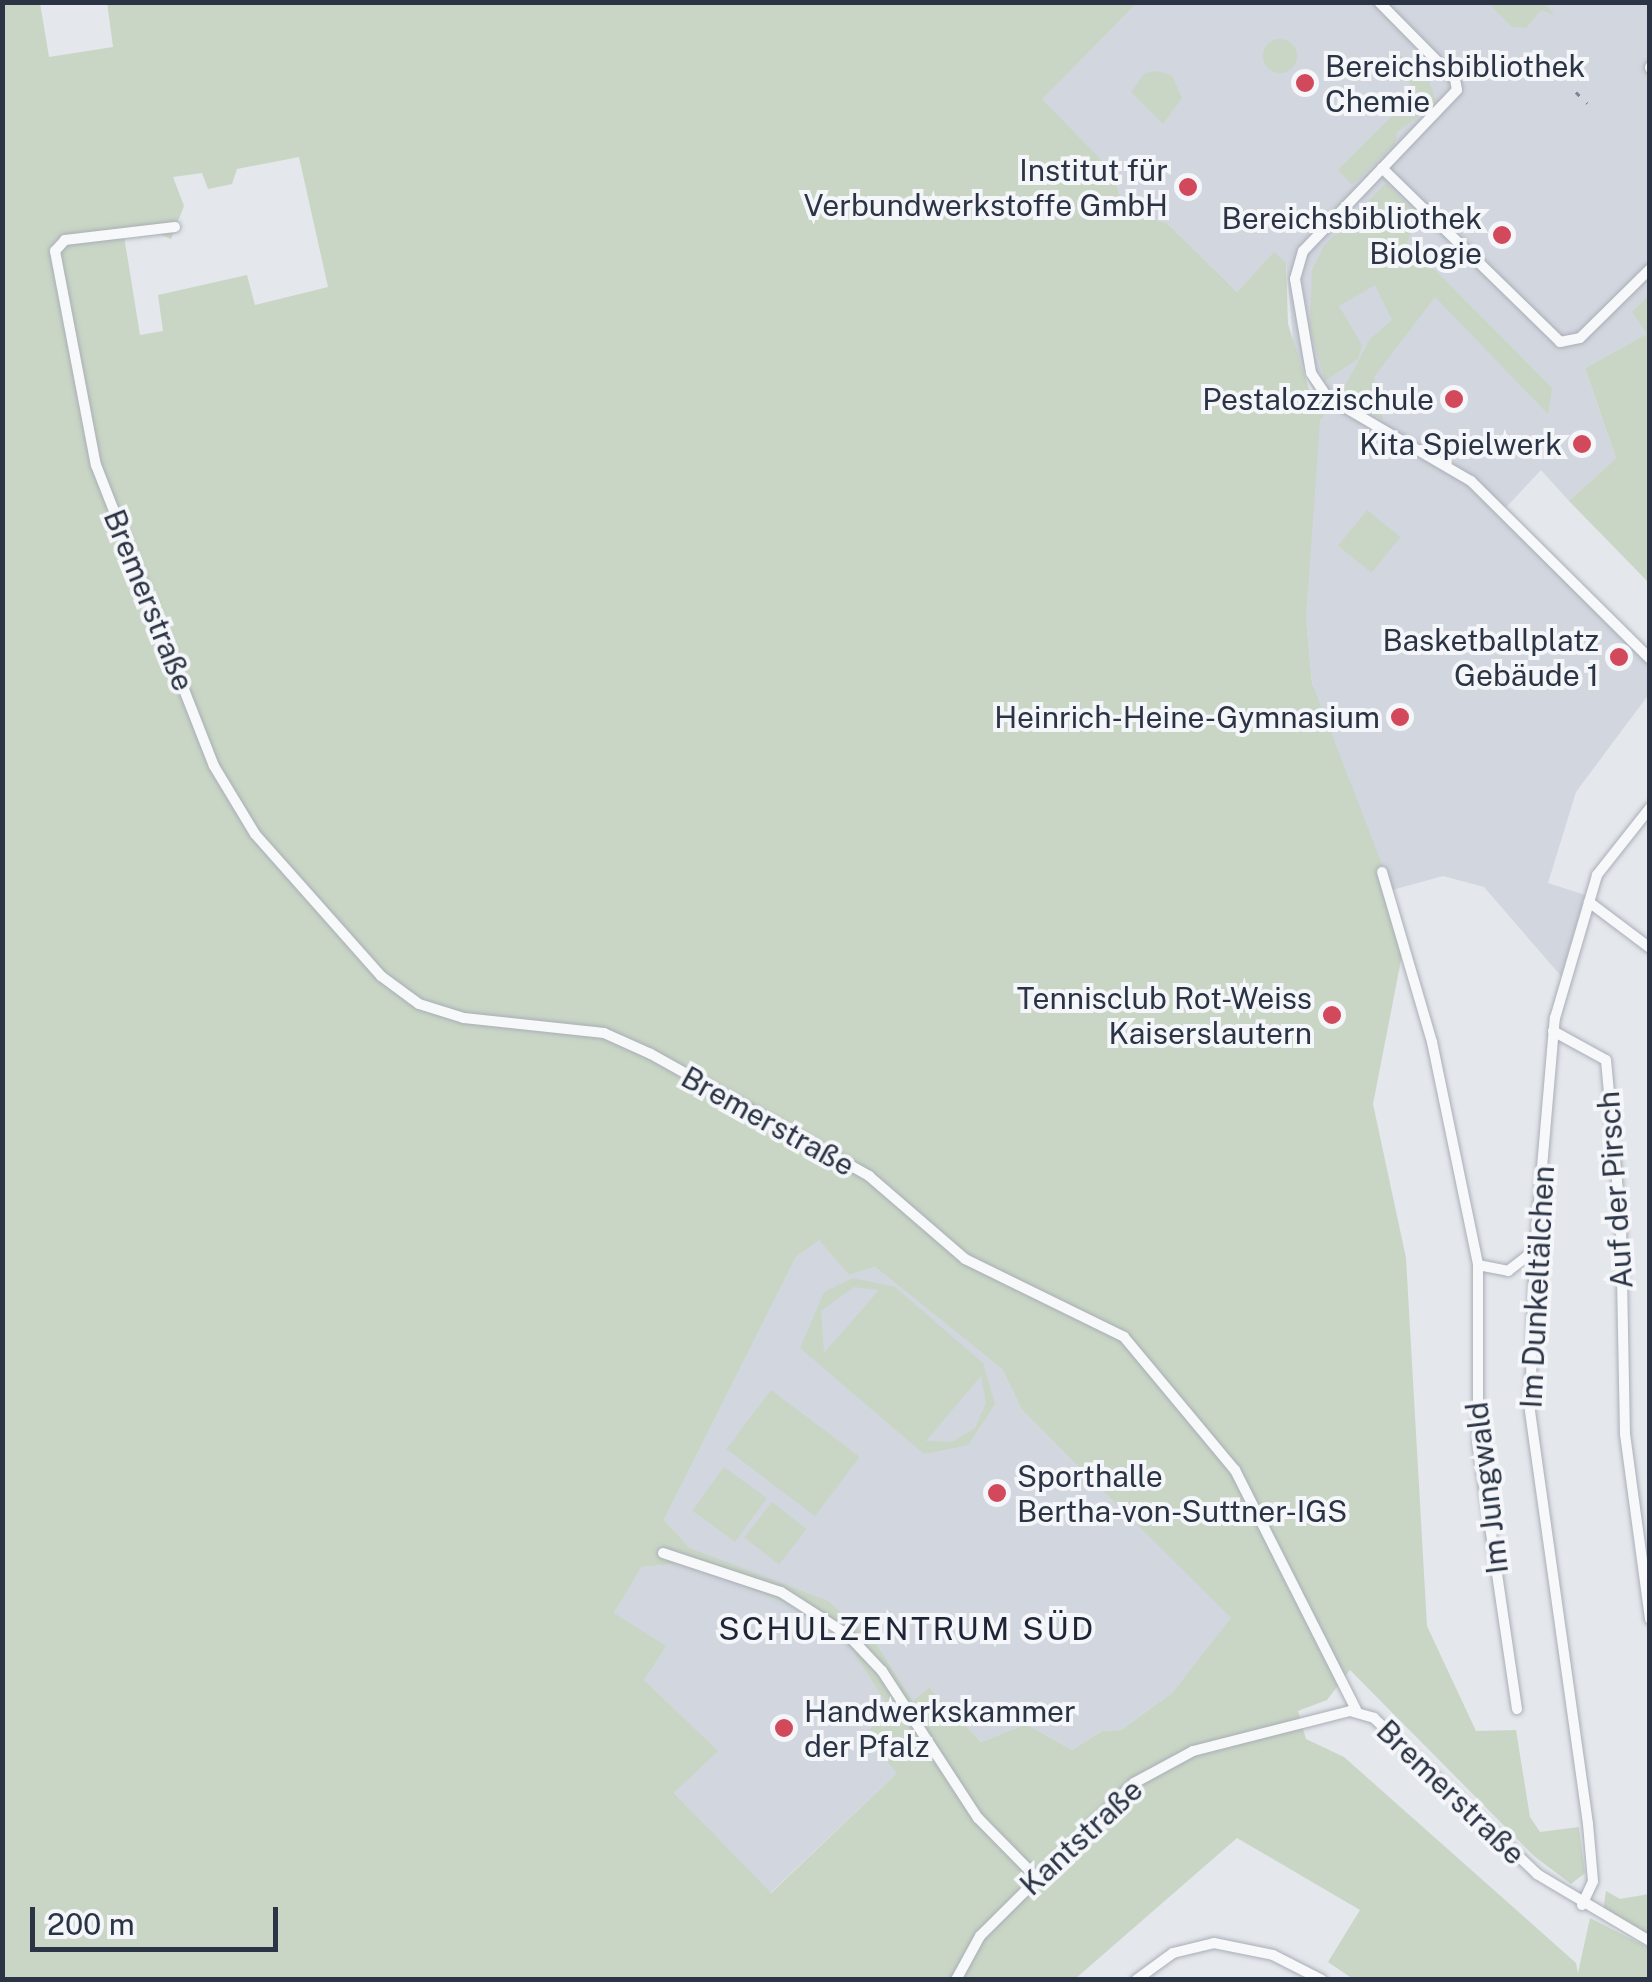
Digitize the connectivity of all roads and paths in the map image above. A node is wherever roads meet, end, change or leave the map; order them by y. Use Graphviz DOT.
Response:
graph roads {
  1 [pos="1380,2"];
  2 [pos="1382,168"];
  3 [pos="175,227"];
  4 [pos="1650,270"];
  5 [pos="1650,660"];
  6 [pos="1650,808"];
  7 [pos="1382,872"];
  8 [pos="1588,902"];
  9 [pos="1650,948"];
  10 [pos="1553,1031"];
  11 [pos="1536,1249"];
  12 [pos="1478,1266"];
  13 [pos="1508,1271"];
  14 [pos="1534,1293"];
  15 [pos="663,1553"];
  16 [pos="1650,1619"];
  17 [pos="1518,1709"];
  18 [pos="1356,1710"];
  19 [pos="1036,1877"];
  20 [pos="1582,1905"];
  21 [pos="1650,1942"];
  22 [pos="956,1980"];
  23 [pos="1136,1980"];
  24 [pos="1322,1980"];
  1 -- 2 [label="street"];
  2 -- 4 [label="street"];
  2 -- 5 [label="street"];
  3 -- 18 [label="street, Bremerstraße"];
  6 -- 8 [label="street, Im Dunkeltälchen"];
  7 -- 12 [label="street, Im Jungwald"];
  8 -- 9 [label="street"];
  8 -- 10 [label="street, Im Dunkeltälchen"];
  10 -- 11 [label="street, Im Dunkeltälchen"];
  10 -- 16 [label="street, Auf der Pirsch"];
  11 -- 13 [label="street"];
  11 -- 14 [label="street, Im Dunkeltälchen"];
  12 -- 13 [label="street"];
  12 -- 17 [label="street, Im Jungwald"];
  13 -- 14 [label="street"];
  14 -- 20 [label="street, Im Dunkeltälchen"];
  15 -- 19 [label="street"];
  18 -- 19 [label="street, Kantstraße"];
  18 -- 20 [label="street, Bremerstraße"];
  19 -- 22 [label="street, Kantstraße"];
  20 -- 21 [label="street, Bremerstraße"];
  23 -- 24 [label="street"];
}
